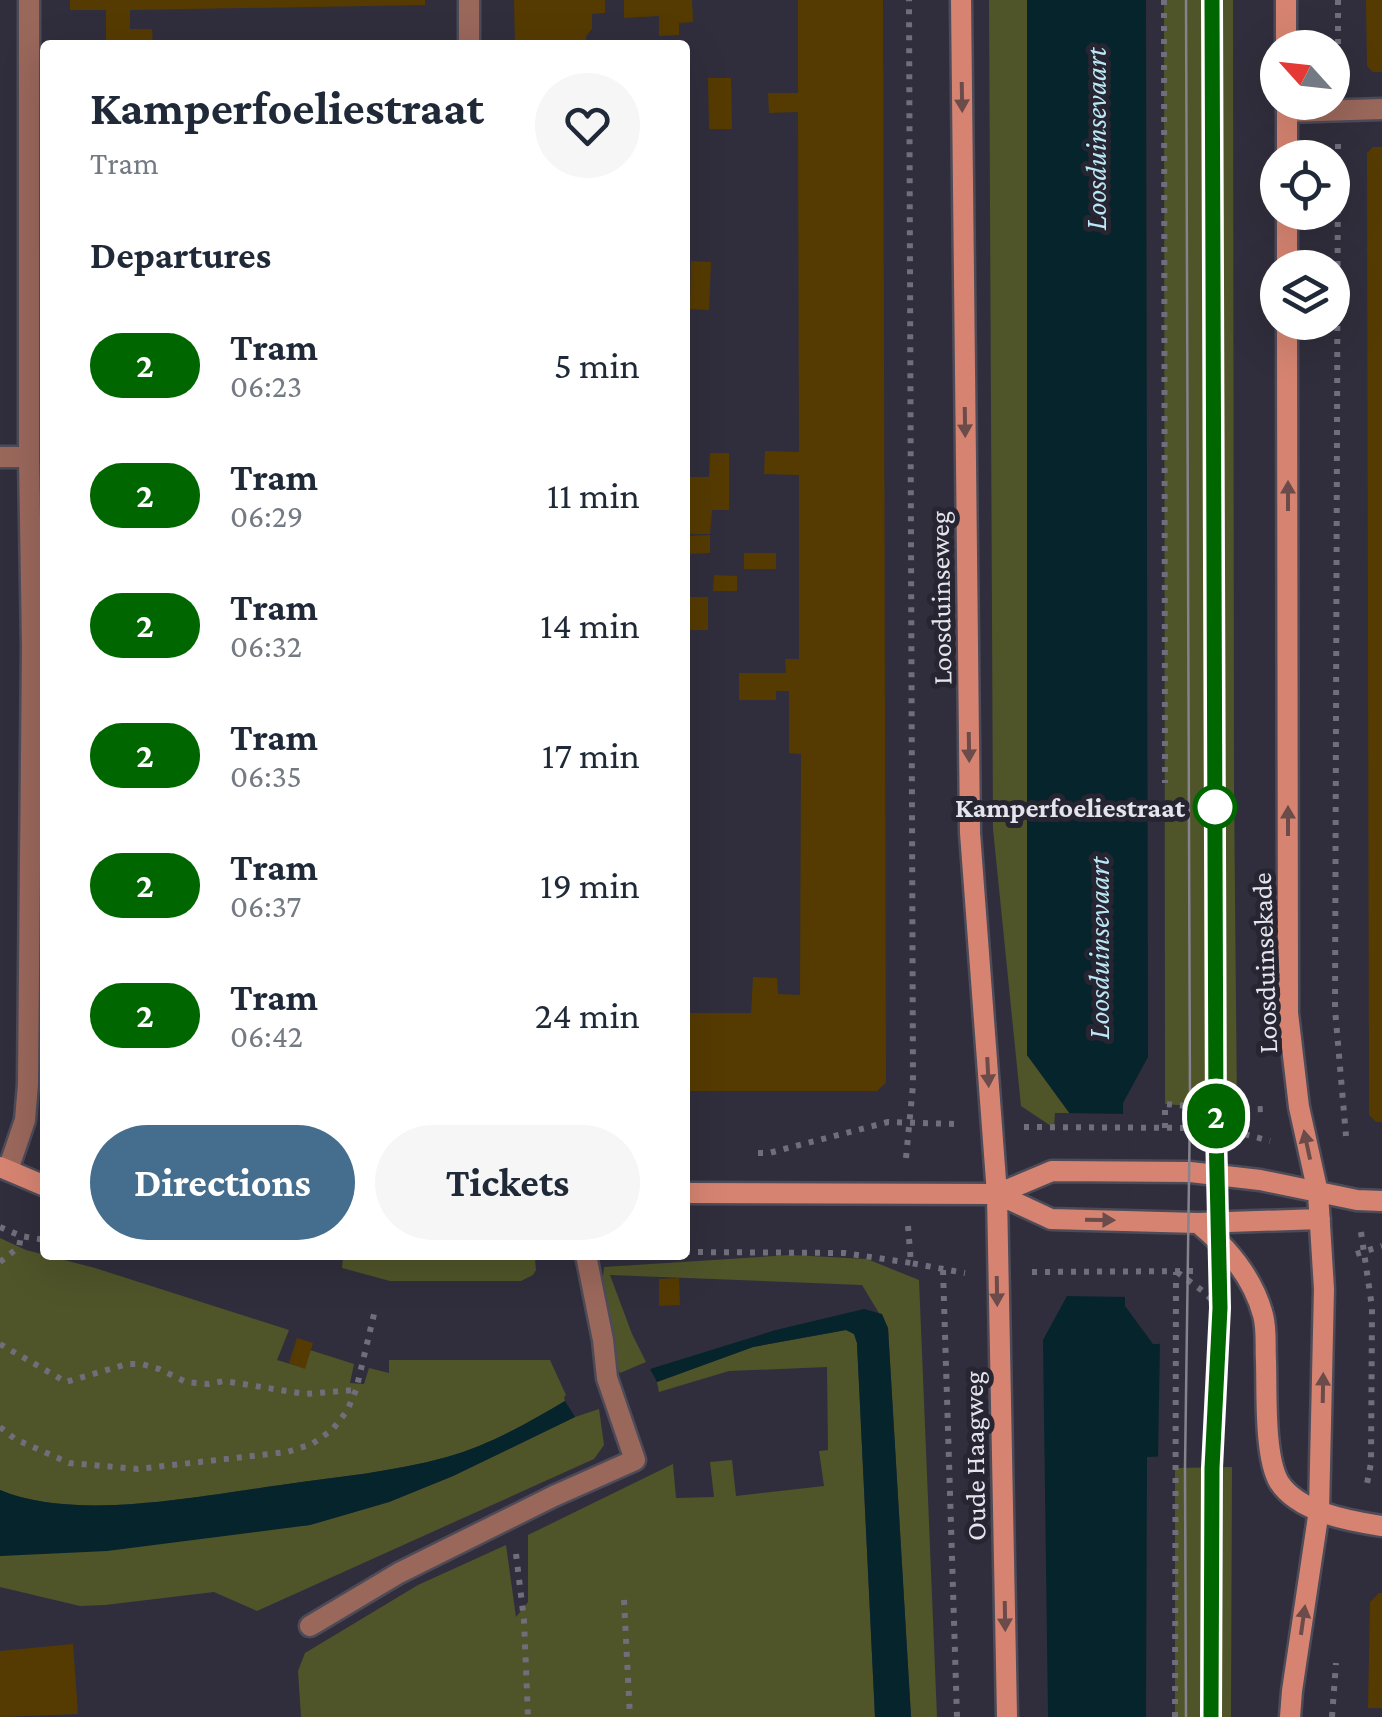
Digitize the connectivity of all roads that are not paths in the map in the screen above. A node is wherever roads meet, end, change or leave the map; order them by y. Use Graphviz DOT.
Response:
graph roads {
  1 [pos="29,0"];
  2 [pos="469,0"];
  3 [pos="960,0"];
  4 [pos="1286,0"];
  5 [pos="1286,30"];
  6 [pos="469,40"];
  7 [pos="1350,109"];
  8 [pos="1382,109"];
  9 [pos="1287,340"];
  10 [pos="29,457"];
  11 [pos="0,458"];
  12 [pos="4,1168"];
  13 [pos="40,1184"];
  14 [pos="690,1193"];
  15 [pos="1318,1193"];
  16 [pos="997,1194"];
  17 [pos="1382,1202"];
  18 [pos="1320,1219"];
  19 [pos="1198,1223"];
  20 [pos="587,1260"];
  21 [pos="1319,1510"];
  22 [pos="1382,1526"];
  23 [pos="310,1626"];
  24 [pos="1008,1717"];
  25 [pos="1290,1717"];
  1 -- 10 [label="street"];
  2 -- 6 [label="street"];
  3 -- 16 [label="main road, Loosduinseweg, one-way"];
  4 -- 5 [label="main road"];
  7 -- 8 [label="street"];
  15 -- 9 [label="main road, Loosduinsekade, one-way"];
  10 -- 11 [label="street"];
  10 -- 12 [label="street"];
  12 -- 13 [label="main road"];
  14 -- 16 [label="main road"];
  15 -- 16 [label="main road"];
  15 -- 17 [label="main road"];
  15 -- 18 [label="main road, Loosduinsekade"];
  16 -- 19 [label="main road, one-way"];
  16 -- 24 [label="main road, Oude Haagweg, one-way"];
  18 -- 19 [label="main road"];
  21 -- 18 [label="main road, Loosduinsekade, one-way"];
  19 -- 21 [label="main road"];
  20 -- 23 [label="street"];
  21 -- 22 [label="main road"];
  25 -- 21 [label="main road, Loosduinsekade, one-way"];
}
